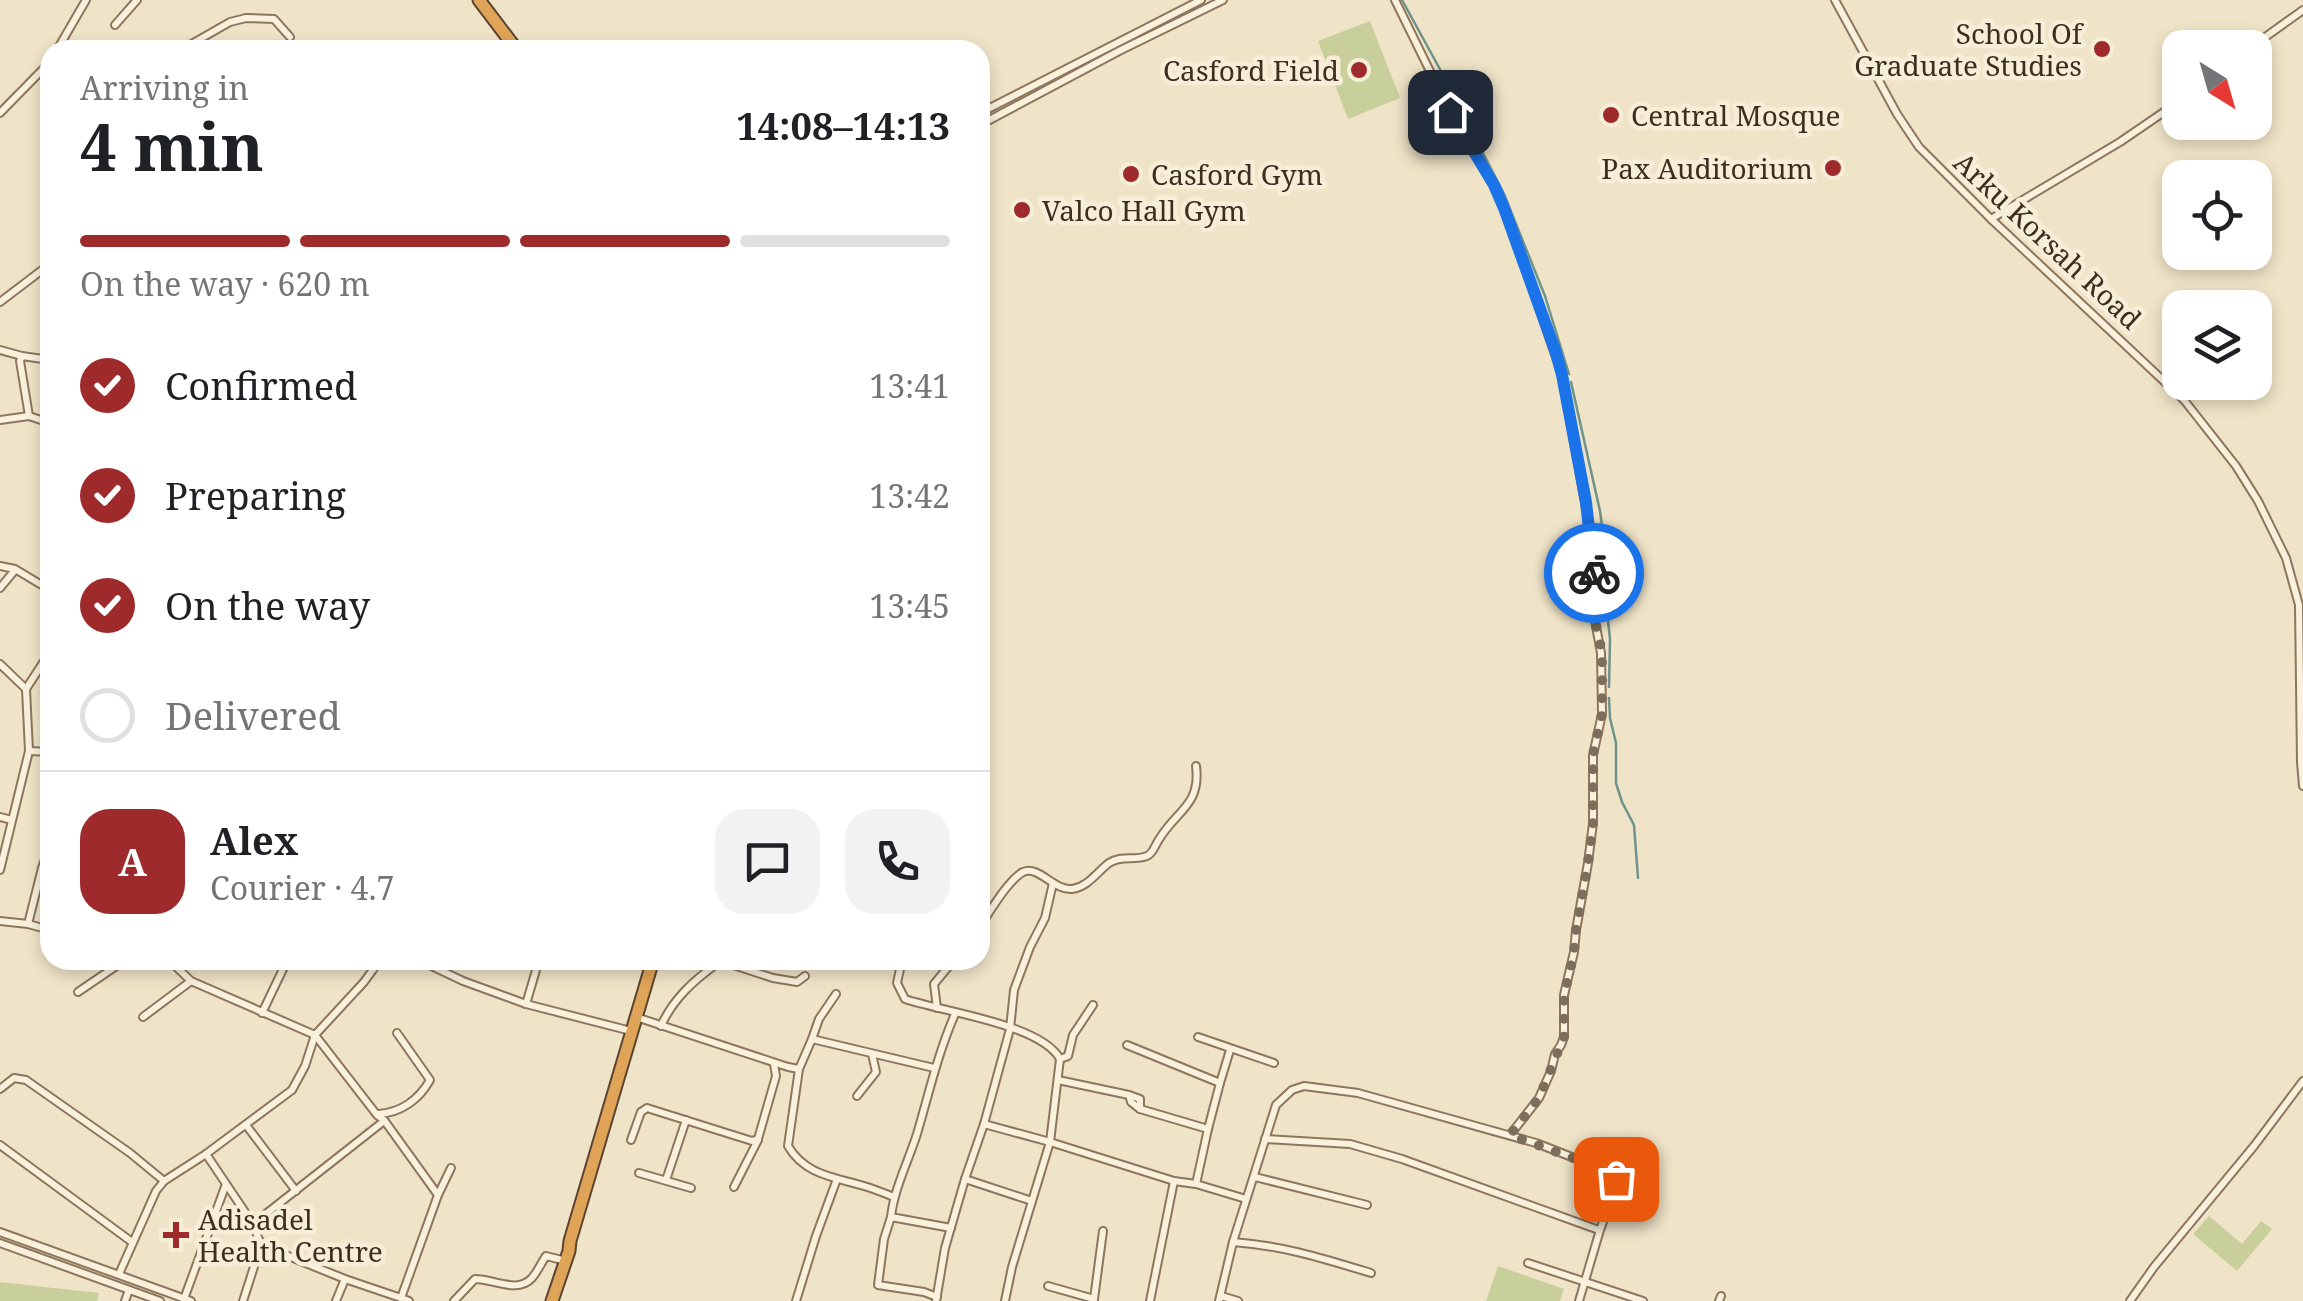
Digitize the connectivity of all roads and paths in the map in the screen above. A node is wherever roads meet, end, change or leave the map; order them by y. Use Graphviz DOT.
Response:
graph roads {
  1 [pos="86,0"];
  2 [pos="136,0"];
  3 [pos="479,0"];
  4 [pos="1201,0"];
  5 [pos="1223,0"];
  6 [pos="1395,0"];
  7 [pos="1835,0"];
  8 [pos="2303,10"];
  9 [pos="115,25"];
  10 [pos="2272,32"];
  11 [pos="290,36"];
  12 [pos="63,40"];
  13 [pos="198,40"];
  14 [pos="509,40"];
  15 [pos="40,72"];
  16 [pos="990,108"];
  17 [pos="0,113"];
  18 [pos="2162,113"];
  19 [pos="990,119"];
  20 [pos="1991,219"];
  21 [pos="40,272"];
  22 [pos="0,302"];
  23 [pos="0,350"];
  24 [pos="22,356"];
  25 [pos="40,359"];
  26 [pos="29,416"];
  27 [pos="0,420"];
  28 [pos="40,420"];
  29 [pos="0,566"];
  30 [pos="16,569"];
  31 [pos="40,584"];
  32 [pos="0,588"];
  33 [pos="0,664"];
  34 [pos="40,669"];
  35 [pos="26,688"];
  36 [pos="29,752"];
  37 [pos="40,752"];
  38 [pos="1196,766"];
  39 [pos="2303,786"];
  40 [pos="0,817"];
  41 [pos="12,820"];
  42 [pos="0,870"];
  43 [pos="40,876"];
  44 [pos="1053,883"];
  45 [pos="990,912"];
  46 [pos="0,921"];
  47 [pos="28,924"];
  48 [pos="40,927"];
  49 [pos="108,970"];
  50 [pos="177,970"];
  51 [pos="283,970"];
  52 [pos="373,970"];
  53 [pos="440,970"];
  54 [pos="536,970"];
  55 [pos="650,970"];
  56 [pos="710,970"];
  57 [pos="751,970"];
  58 [pos="900,970"];
  59 [pos="946,970"];
  60 [pos="805,976"];
  61 [pos="191,981"];
  62 [pos="78,992"];
  63 [pos="836,994"];
  64 [pos="526,1004"];
  65 [pos="1093,1005"];
  66 [pos="936,1008"];
  67 [pos="262,1014"];
  68 [pos="955,1014"];
  69 [pos="143,1017"];
  70 [pos="636,1017"];
  71 [pos="661,1026"];
  72 [pos="1010,1029"];
  73 [pos="397,1032"];
  74 [pos="632,1032"];
  75 [pos="315,1035"];
  76 [pos="1198,1037"];
  77 [pos="812,1039"];
  78 [pos="1127,1045"];
  79 [pos="1230,1050"];
  80 [pos="872,1054"];
  81 [pos="1060,1059"];
  82 [pos="774,1064"];
  83 [pos="1274,1064"];
  84 [pos="799,1068"];
  85 [pos="934,1068"];
  86 [pos="1058,1080"];
  87 [pos="2303,1081"];
  88 [pos="1220,1083"];
  89 [pos="0,1089"];
  90 [pos="857,1096"];
  91 [pos="380,1118"];
  92 [pos="686,1120"];
  93 [pos="984,1124"];
  94 [pos="246,1125"];
  95 [pos="1208,1130"];
  96 [pos="1510,1135"];
  97 [pos="758,1139"];
  98 [pos="1266,1139"];
  99 [pos="631,1140"];
  100 [pos="1050,1142"];
  101 [pos="0,1145"];
  102 [pos="206,1154"];
  103 [pos="451,1168"];
  104 [pos="639,1173"];
  105 [pos="1255,1176"];
  106 [pos="837,1179"];
  107 [pos="965,1179"];
  108 [pos="666,1180"];
  109 [pos="1174,1180"];
  110 [pos="164,1181"];
  111 [pos="226,1184"];
  112 [pos="1196,1184"];
  113 [pos="734,1187"];
  114 [pos="691,1188"];
  115 [pos="296,1191"];
  116 [pos="438,1195"];
  117 [pos="894,1197"];
  118 [pos="1246,1199"];
  119 [pos="1032,1200"];
  120 [pos="1367,1204"];
  121 [pos="890,1217"];
  122 [pos="252,1224"];
  123 [pos="951,1228"];
  124 [pos="1103,1230"];
  125 [pos="1600,1230"];
  126 [pos="0,1232"];
  127 [pos="570,1241"];
  128 [pos="132,1242"];
  129 [pos="1233,1242"];
  130 [pos="0,1243"];
  131 [pos="261,1245"];
  132 [pos="75,1258"];
  133 [pos="562,1260"];
  134 [pos="1528,1263"];
  135 [pos="71,1270"];
  136 [pos="1371,1273"];
  137 [pos="119,1274"];
  138 [pos="344,1279"];
  139 [pos="1584,1283"];
  140 [pos="1048,1286"];
  141 [pos="129,1290"];
  142 [pos="1220,1298"];
  143 [pos="405,1299"];
  144 [pos="937,1299"];
  145 [pos="188,1300"];
  146 [pos="1094,1300"];
  147 [pos="124,1301"];
  148 [pos="160,1301"];
  149 [pos="243,1301"];
  150 [pos="336,1301"];
  151 [pos="454,1301"];
  152 [pos="548,1301"];
  153 [pos="796,1301"];
  154 [pos="1005,1301"];
  155 [pos="1150,1301"];
  156 [pos="1238,1301"];
  157 [pos="1579,1301"];
  158 [pos="1643,1301"];
  159 [pos="2130,1301"];
  1 -- 12 [label="street"];
  2 -- 9 [label="street"];
  3 -- 14 [label="highway"];
  4 -- 16 [label="street"];
  5 -- 19 [label="street"];
  6 -- 96 [label="street"];
  7 -- 20 [label="street, Arku Korsah Road"];
  8 -- 10 [label="street"];
  11 -- 13 [label="street"];
  15 -- 17 [label="street"];
  18 -- 20 [label="street"];
  20 -- 39 [label="street, Arku Korsah Road"];
  21 -- 22 [label="street"];
  23 -- 24 [label="street"];
  24 -- 25 [label="street"];
  24 -- 26 [label="street"];
  26 -- 27 [label="street"];
  26 -- 28 [label="street"];
  29 -- 30 [label="street"];
  30 -- 31 [label="street"];
  30 -- 32 [label="street"];
  33 -- 35 [label="street"];
  34 -- 35 [label="street"];
  35 -- 36 [label="street"];
  36 -- 37 [label="street"];
  36 -- 41 [label="street"];
  38 -- 44 [label="street"];
  40 -- 41 [label="street"];
  41 -- 42 [label="street"];
  43 -- 47 [label="street"];
  44 -- 45 [label="street"];
  44 -- 72 [label="street"];
  46 -- 47 [label="street"];
  47 -- 48 [label="street"];
  49 -- 62 [label="street"];
  50 -- 61 [label="street"];
  51 -- 67 [label="street"];
  52 -- 75 [label="street"];
  53 -- 64 [label="street"];
  54 -- 64 [label="street"];
  55 -- 70 [label="highway"];
  56 -- 71 [label="street"];
  57 -- 60 [label="street"];
  58 -- 66 [label="street"];
  59 -- 66 [label="street"];
  61 -- 67 [label="street"];
  61 -- 69 [label="street"];
  63 -- 77 [label="street"];
  64 -- 74 [label="street"];
  65 -- 81 [label="street"];
  66 -- 68 [label="street"];
  67 -- 75 [label="street"];
  68 -- 72 [label="street"];
  68 -- 85 [label="street"];
  70 -- 71 [label="street"];
  70 -- 74 [label="highway"];
  71 -- 82 [label="street"];
  72 -- 81 [label="street"];
  72 -- 93 [label="street"];
  73 -- 91 [label="street"];
  74 -- 127 [label="highway"];
  75 -- 91 [label="street"];
  75 -- 94 [label="street"];
  76 -- 79 [label="street"];
  77 -- 80 [label="street"];
  77 -- 84 [label="street"];
  78 -- 88 [label="street"];
  79 -- 83 [label="street"];
  79 -- 88 [label="street"];
  80 -- 85 [label="street"];
  80 -- 90 [label="street"];
  81 -- 86 [label="street"];
  82 -- 84 [label="street"];
  82 -- 97 [label="street"];
  84 -- 106 [label="street"];
  85 -- 117 [label="street"];
  86 -- 95 [label="street"];
  86 -- 100 [label="street"];
  87 -- 159 [label="street"];
  88 -- 95 [label="street"];
  89 -- 110 [label="street"];
  91 -- 115 [label="street"];
  91 -- 116 [label="street"];
  92 -- 97 [label="street"];
  92 -- 99 [label="street"];
  92 -- 108 [label="street"];
  93 -- 100 [label="street"];
  93 -- 107 [label="street"];
  94 -- 102 [label="street"];
  94 -- 115 [label="street"];
  95 -- 112 [label="street"];
  96 -- 98 [label="street"];
  96 -- 125 [label="street"];
  97 -- 113 [label="street"];
  98 -- 105 [label="street"];
  98 -- 125 [label="street"];
  100 -- 109 [label="street"];
  100 -- 119 [label="street"];
  101 -- 128 [label="street"];
  102 -- 110 [label="street"];
  102 -- 111 [label="street"];
  103 -- 116 [label="street"];
  104 -- 108 [label="street"];
  105 -- 118 [label="street"];
  105 -- 120 [label="street"];
  106 -- 117 [label="street"];
  106 -- 153 [label="street"];
  107 -- 119 [label="street"];
  107 -- 123 [label="street"];
  108 -- 114 [label="street"];
  109 -- 112 [label="street"];
  109 -- 155 [label="street"];
  110 -- 128 [label="street"];
  111 -- 122 [label="street"];
  111 -- 145 [label="street"];
  112 -- 118 [label="street"];
  115 -- 122 [label="street"];
  116 -- 143 [label="street"];
  117 -- 121 [label="street"];
  118 -- 129 [label="street"];
  119 -- 154 [label="street"];
  121 -- 123 [label="street"];
  121 -- 144 [label="street"];
  122 -- 131 [label="street"];
  123 -- 144 [label="street"];
  124 -- 146 [label="street"];
  125 -- 139 [label="street"];
  126 -- 132 [label="street"];
  127 -- 133 [label="highway"];
  127 -- 152 [label="highway"];
  128 -- 137 [label="street"];
  129 -- 136 [label="street"];
  129 -- 142 [label="street"];
  130 -- 135 [label="street"];
  131 -- 138 [label="street"];
  131 -- 149 [label="street"];
  132 -- 135 [label="street"];
  132 -- 137 [label="street"];
  133 -- 151 [label="street"];
  133 -- 152 [label="highway"];
  134 -- 139 [label="street"];
  135 -- 141 [label="street"];
  137 -- 145 [label="street"];
  138 -- 143 [label="street"];
  138 -- 150 [label="street"];
  139 -- 157 [label="street"];
  139 -- 158 [label="street"];
  140 -- 146 [label="street"];
  141 -- 147 [label="street"];
  141 -- 148 [label="street"];
  142 -- 156 [label="street"];
}
